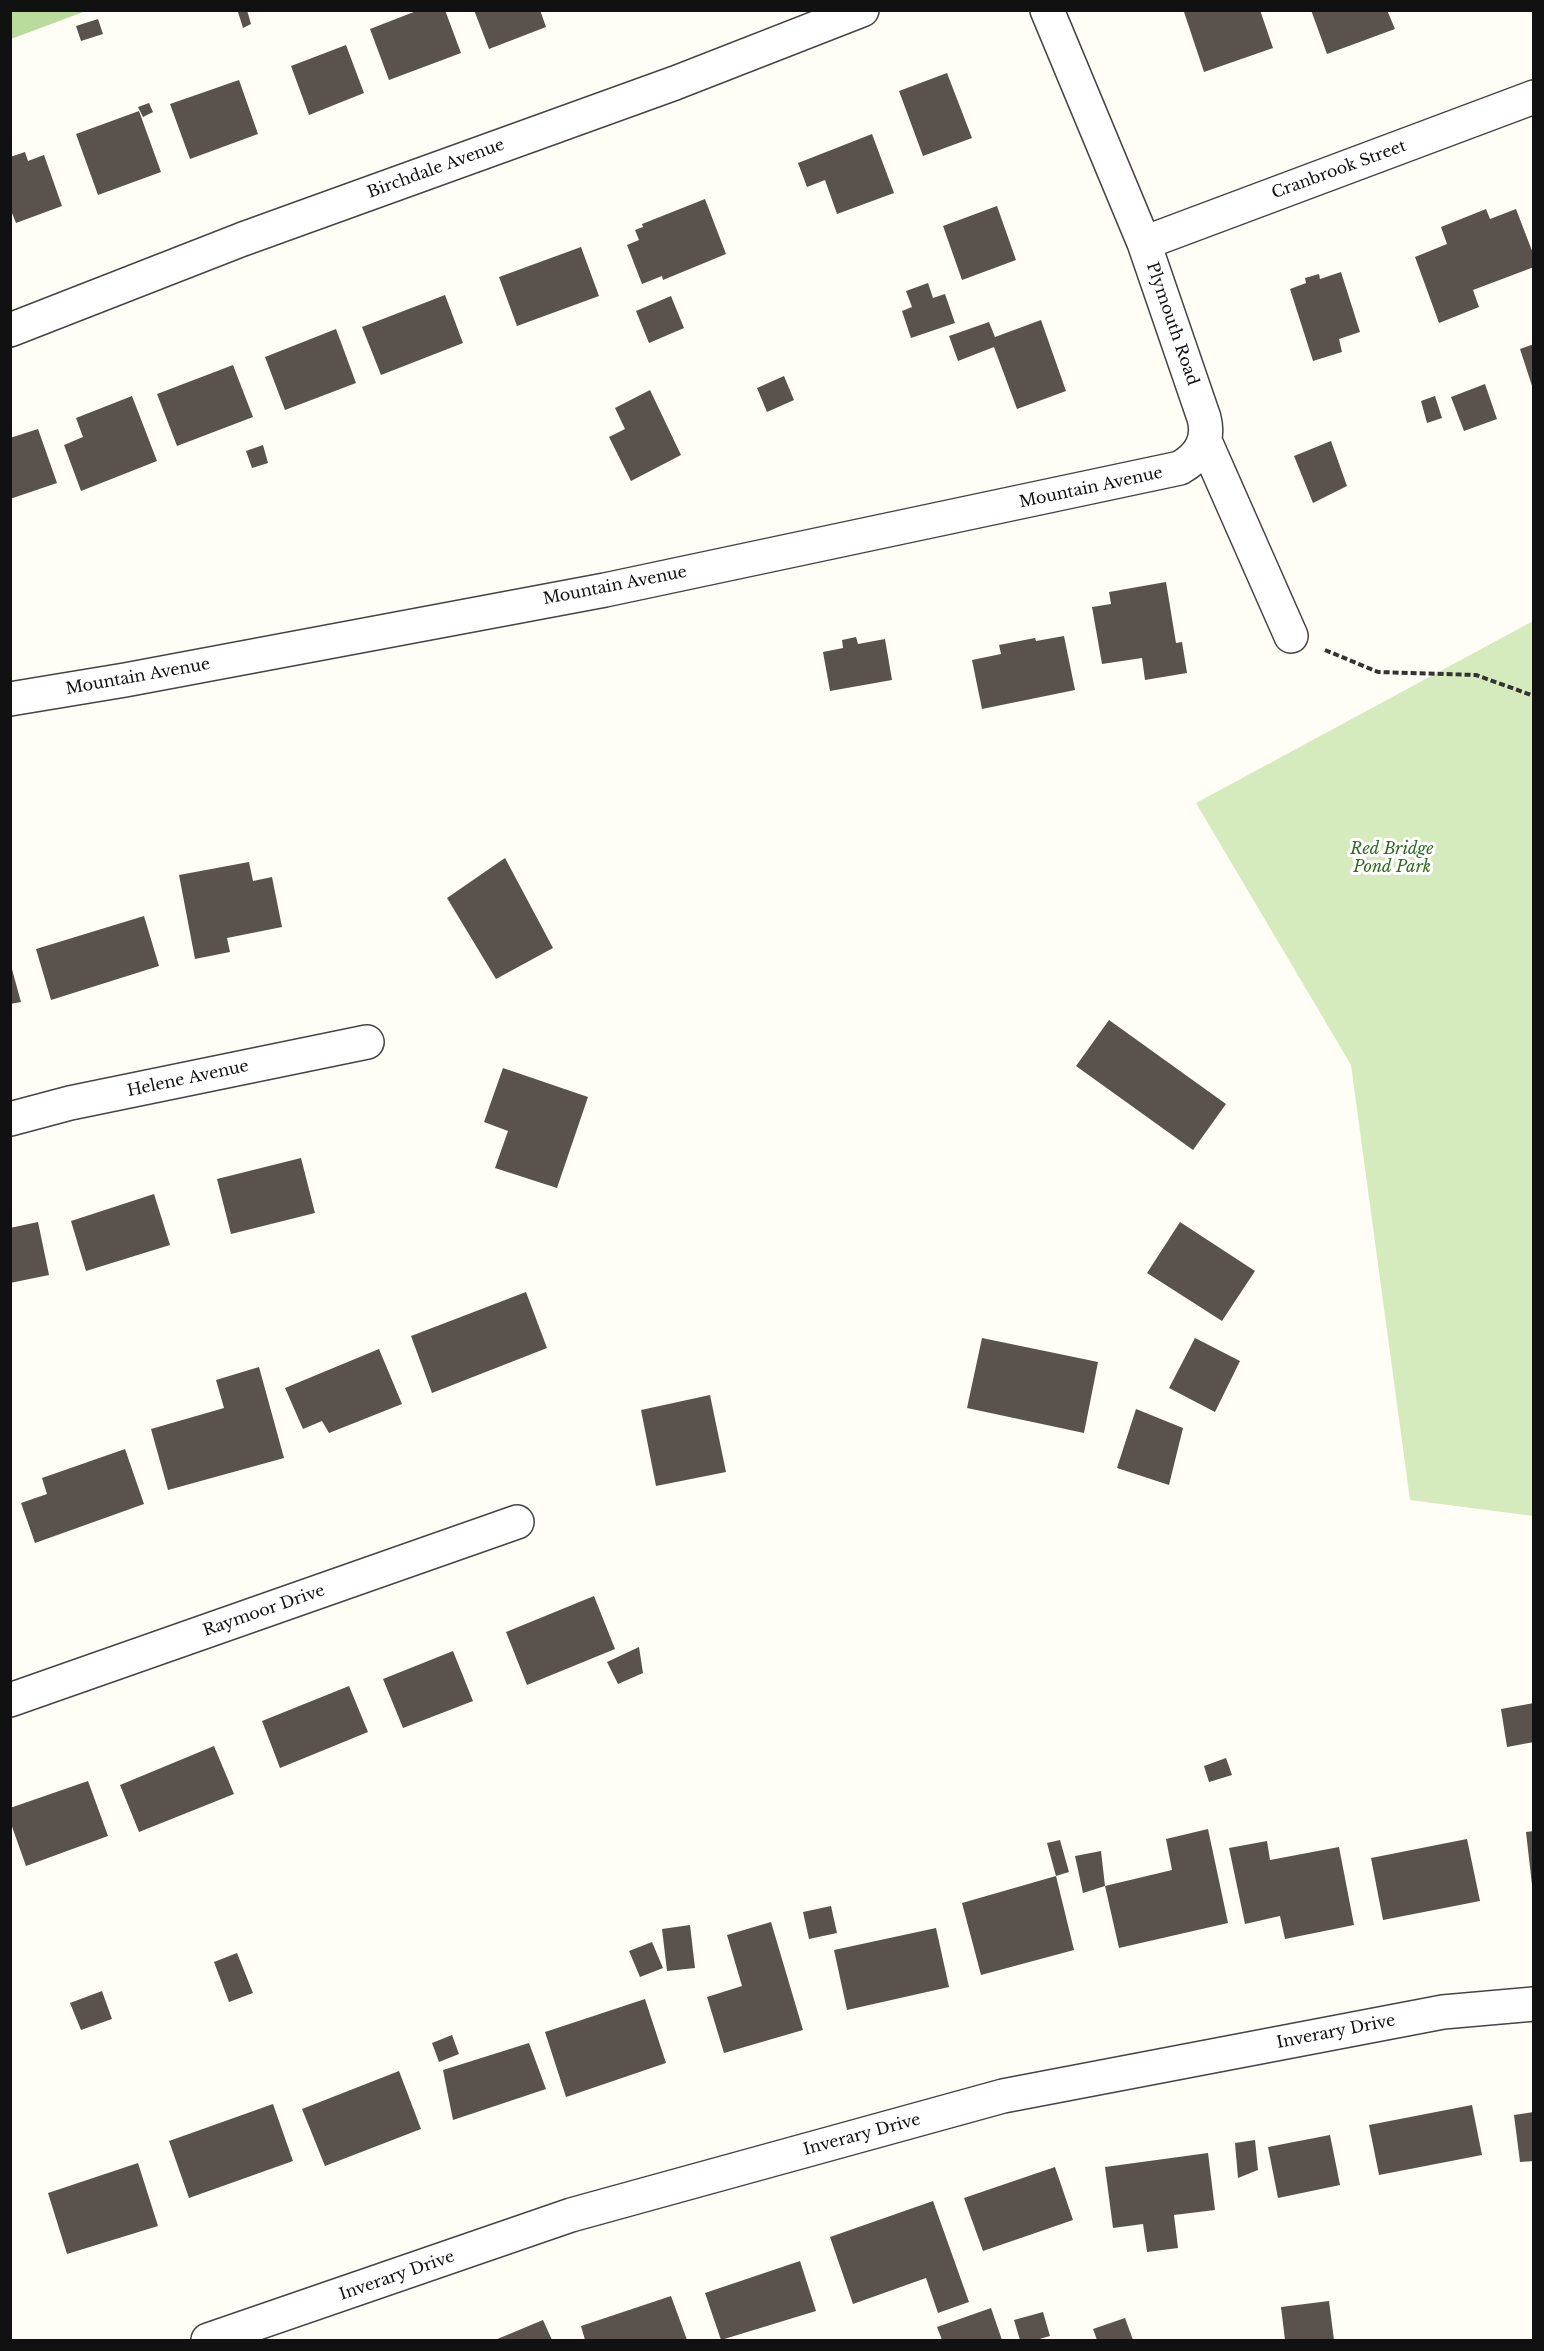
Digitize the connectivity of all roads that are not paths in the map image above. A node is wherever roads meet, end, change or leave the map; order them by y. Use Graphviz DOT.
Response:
graph roads {
  1 [pos="862,10"];
  2 [pos="1047,10"];
  3 [pos="1533,97"];
  4 [pos="1144,243"];
  5 [pos="10,330"];
  6 [pos="1205,441"];
  7 [pos="1291,636"];
  8 [pos="10,699"];
  9 [pos="367,1042"];
  10 [pos="10,1119"];
  11 [pos="517,1522"];
  12 [pos="10,1700"];
  13 [pos="1533,2004"];
  14 [pos="208,2340"];
  1 -- 5 [label="street, Birchdale Avenue"];
  2 -- 4 [label="street, Plymouth Road"];
  3 -- 4 [label="street, Cranbrook Street"];
  4 -- 6 [label="street, Plymouth Road"];
  6 -- 7 [label="street, Plymouth Road"];
  6 -- 8 [label="street, Mountain Avenue"];
  9 -- 10 [label="street, Helene Avenue"];
  11 -- 12 [label="street, Raymoor Drive"];
  13 -- 14 [label="street, Inverary Drive"];
}
